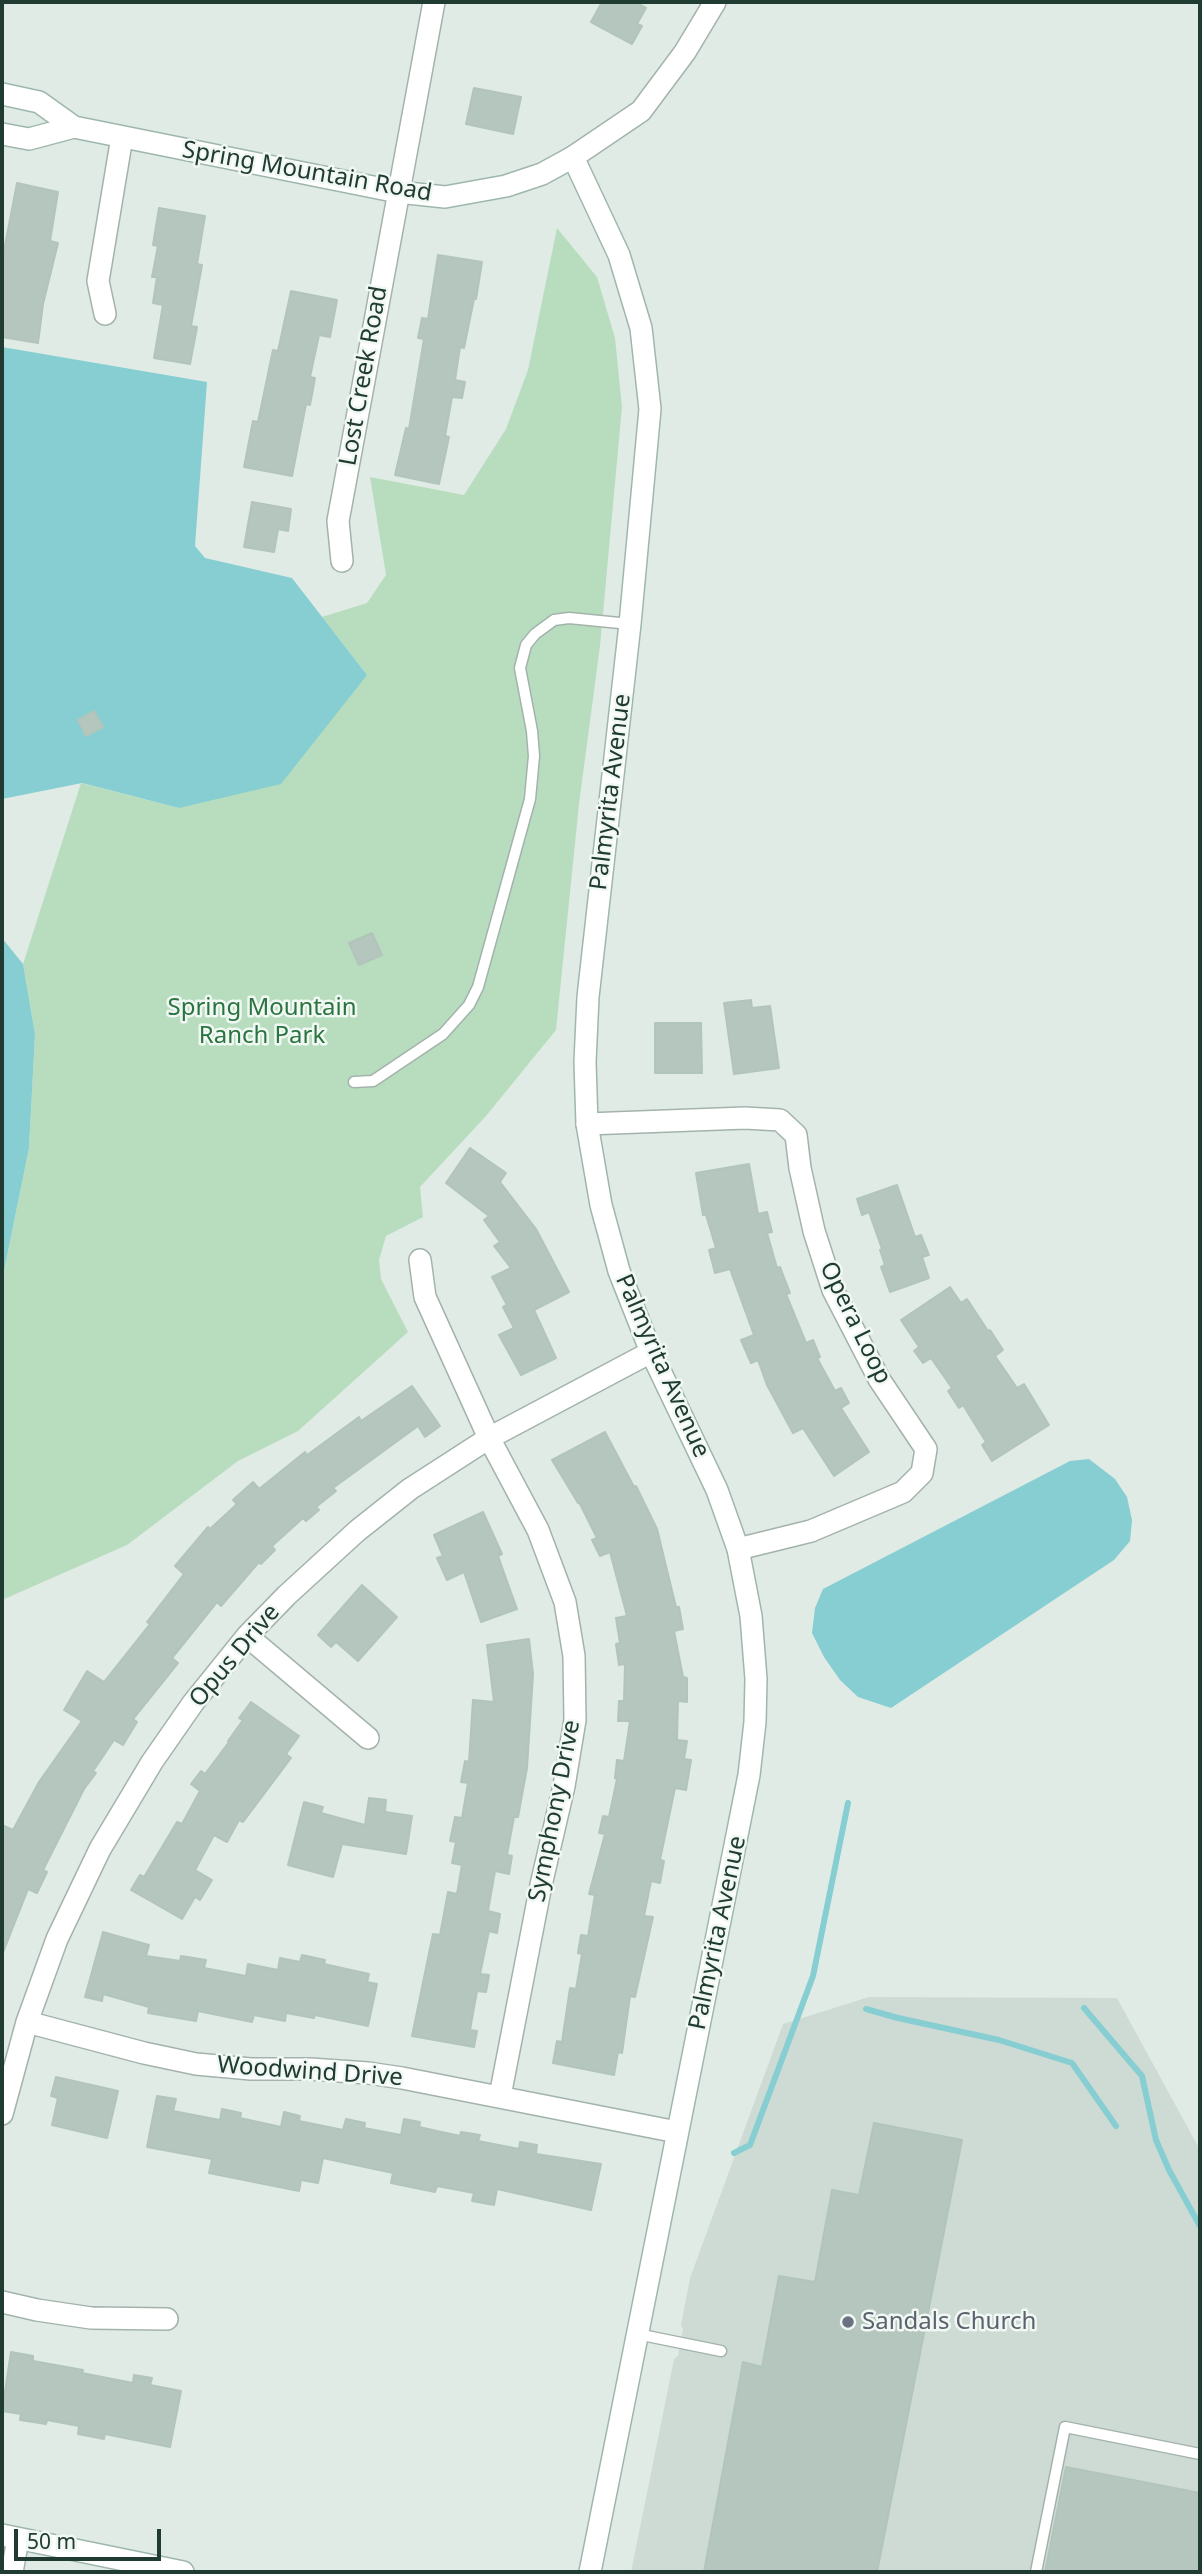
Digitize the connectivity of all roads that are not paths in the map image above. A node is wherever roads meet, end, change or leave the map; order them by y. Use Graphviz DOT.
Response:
graph roads {
  1 [pos="434,2"];
  2 [pos="715,2"];
  3 [pos="2,94"];
  4 [pos="74,127"];
  5 [pos="2,134"];
  6 [pos="122,137"];
  7 [pos="573,157"];
  8 [pos="398,192"];
  9 [pos="105,314"];
  10 [pos="342,561"];
  11 [pos="630,624"];
  12 [pos="354,1082"];
  13 [pos="587,1124"];
  14 [pos="420,1261"];
  15 [pos="650,1352"];
  16 [pos="489,1438"];
  17 [pos="738,1549"];
  18 [pos="247,1636"];
  19 [pos="368,1738"];
  20 [pos="27,2022"];
  21 [pos="500,2096"];
  22 [pos="2,2114"];
  23 [pos="677,2132"];
  24 [pos="2,2302"];
  25 [pos="167,2319"];
  26 [pos="637,2334"];
  27 [pos="721,2351"];
  28 [pos="1200,2454"];
  29 [pos="10,2537"];
  30 [pos="12,2572"];
  31 [pos="183,2572"];
  32 [pos="590,2572"];
  33 [pos="1036,2572"];
  1 -- 8 [label="street, Lost Creek Road"];
  2 -- 7 [label="street, Spring Mountain Road"];
  3 -- 4 [label="street, Spring Mountain Road"];
  4 -- 5 [label="street, Spring Mountain Road"];
  4 -- 6 [label="street, Spring Mountain Road"];
  6 -- 8 [label="street, Spring Mountain Road"];
  6 -- 9 [label="street"];
  7 -- 8 [label="street, Spring Mountain Road"];
  7 -- 11 [label="street, Palmyrita Avenue"];
  8 -- 10 [label="street, Lost Creek Road"];
  11 -- 12 [label="lane"];
  11 -- 13 [label="street, Palmyrita Avenue"];
  13 -- 15 [label="street, Palmyrita Avenue"];
  13 -- 17 [label="street, Opera Loop"];
  14 -- 16 [label="street, Symphony Drive"];
  15 -- 16 [label="street, Opus Drive"];
  15 -- 17 [label="street, Palmyrita Avenue"];
  16 -- 18 [label="street, Opus Drive"];
  16 -- 21 [label="street, Symphony Drive"];
  17 -- 23 [label="street, Palmyrita Avenue"];
  18 -- 19 [label="street"];
  18 -- 20 [label="street, Opus Drive"];
  20 -- 21 [label="street, Woodwind Drive"];
  20 -- 22 [label="street, Opus Drive"];
  21 -- 23 [label="street, Woodwind Drive"];
  23 -- 26 [label="street, Palmyrita Avenue"];
  24 -- 25 [label="street"];
  26 -- 27 [label="lane"];
  26 -- 32 [label="street, Palmyrita Avenue"];
  28 -- 33 [label="lane"];
  29 -- 30 [label="street"];
  29 -- 31 [label="street"];
}
